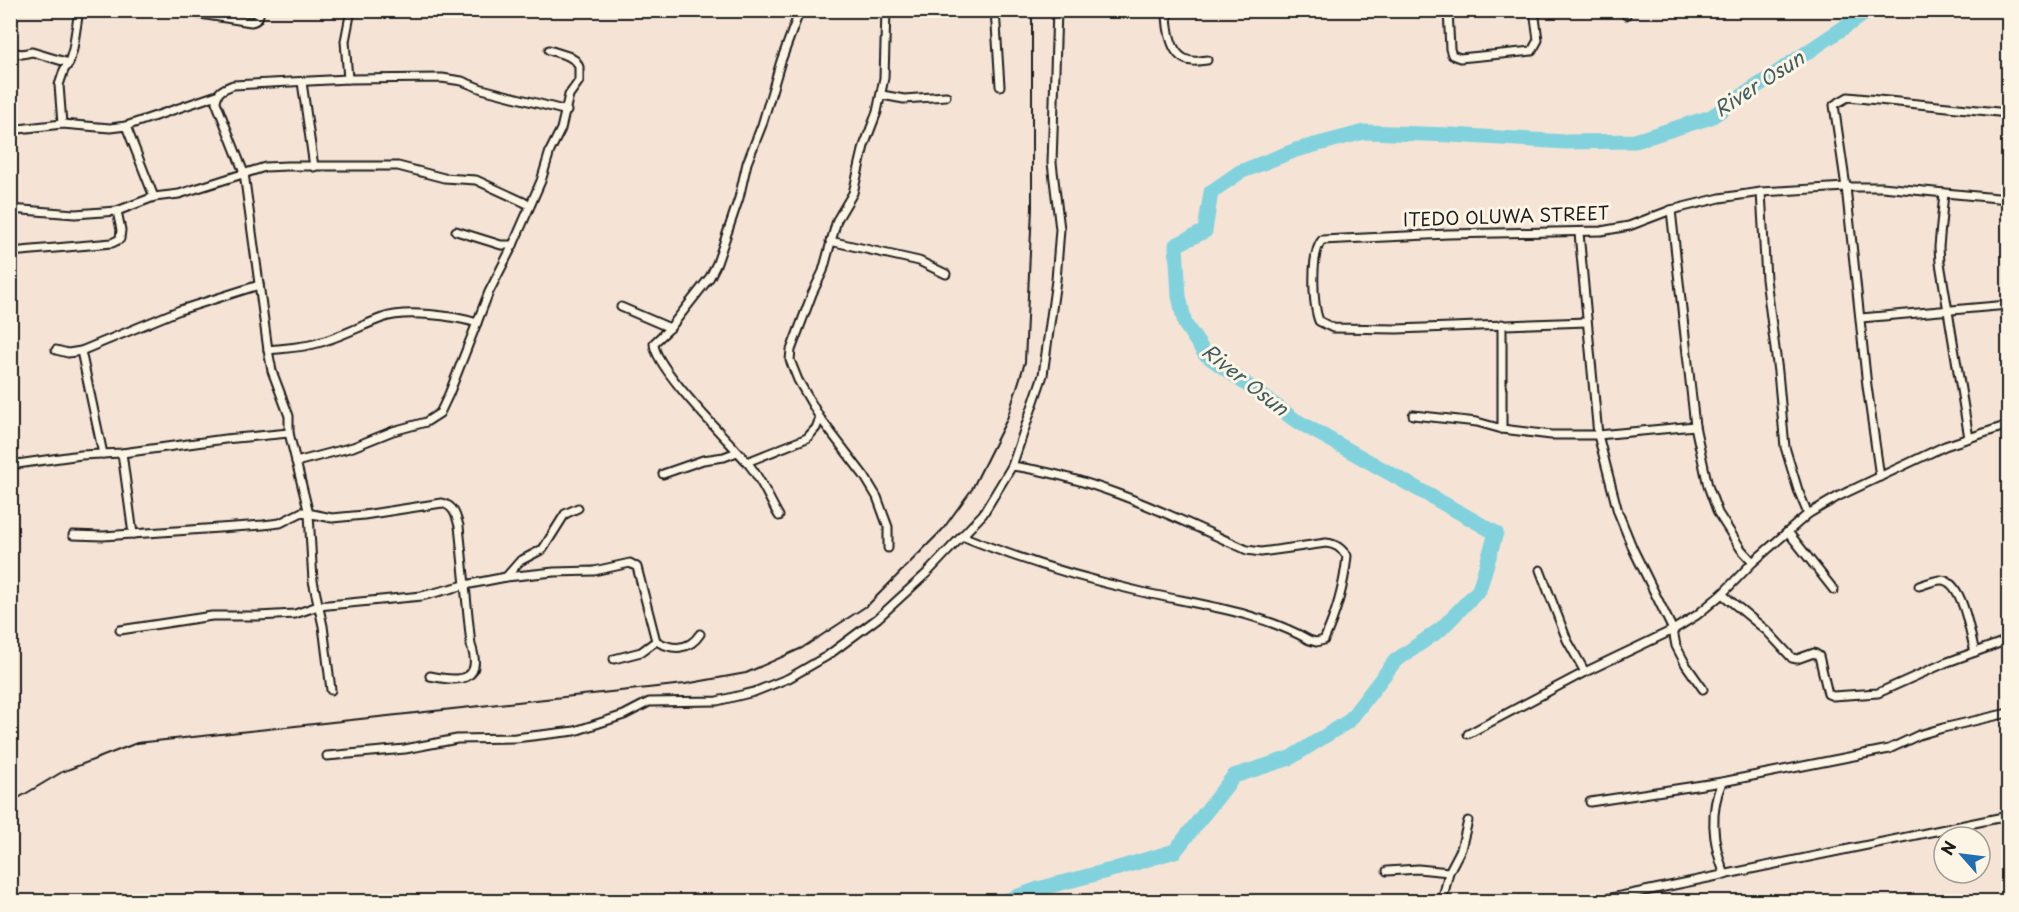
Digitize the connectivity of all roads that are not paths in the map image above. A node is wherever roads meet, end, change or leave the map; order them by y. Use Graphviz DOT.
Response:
graph roads {
  1 [pos="79,10"];
  2 [pos="176,10"];
  3 [pos="260,10"];
  4 [pos="351,10"];
  5 [pos="800,10"];
  6 [pos="886,10"];
  7 [pos="995,10"];
  8 [pos="1057,10"];
  9 [pos="1167,10"];
  10 [pos="1448,10"];
  11 [pos="1534,10"];
  12 [pos="549,50"];
  13 [pos="10,52"];
  14 [pos="1207,60"];
  15 [pos="69,63"];
  16 [pos="348,79"];
  17 [pos="302,82"];
  18 [pos="999,86"];
  19 [pos="217,95"];
  20 [pos="882,95"];
  21 [pos="946,96"];
  22 [pos="567,111"];
  23 [pos="2008,112"];
  24 [pos="62,124"];
  25 [pos="126,126"];
  26 [pos="10,130"];
  27 [pos="314,167"];
  28 [pos="244,173"];
  29 [pos="1846,187"];
  30 [pos="1761,192"];
  31 [pos="1944,193"];
  32 [pos="154,197"];
  33 [pos="2008,199"];
  34 [pos="530,205"];
  35 [pos="10,209"];
  36 [pos="1671,210"];
  37 [pos="117,211"];
  38 [pos="456,231"];
  39 [pos="1579,233"];
  40 [pos="830,241"];
  41 [pos="513,245"];
  42 [pos="10,252"];
  43 [pos="946,274"];
  44 [pos="258,285"];
  45 [pos="2008,305"];
  46 [pos="621,307"];
  47 [pos="1949,310"];
  48 [pos="1861,318"];
  49 [pos="1587,322"];
  50 [pos="477,323"];
  51 [pos="1502,324"];
  52 [pos="670,328"];
  53 [pos="56,350"];
  54 [pos="268,350"];
  55 [pos="81,351"];
  56 [pos="1413,415"];
  57 [pos="820,418"];
  58 [pos="2008,425"];
  59 [pos="1695,426"];
  60 [pos="1502,429"];
  61 [pos="289,433"];
  62 [pos="1598,435"];
  63 [pos="1969,438"];
  64 [pos="122,453"];
  65 [pos="737,453"];
  66 [pos="103,454"];
  67 [pos="296,462"];
  68 [pos="747,462"];
  69 [pos="10,465"];
  70 [pos="1012,466"];
  71 [pos="663,474"];
  72 [pos="1880,477"];
  73 [pos="578,508"];
  74 [pos="309,514"];
  75 [pos="1808,514"];
  76 [pos="779,516"];
  77 [pos="1788,532"];
  78 [pos="133,534"];
  79 [pos="73,535"];
  80 [pos="962,536"];
  81 [pos="888,548"];
  82 [pos="1753,562"];
  83 [pos="1540,570"];
  84 [pos="506,577"];
  85 [pos="465,585"];
  86 [pos="1919,586"];
  87 [pos="1834,590"];
  88 [pos="1722,594"];
  89 [pos="318,606"];
  90 [pos="120,630"];
  91 [pos="1673,630"];
  92 [pos="700,634"];
  93 [pos="2008,640"];
  94 [pos="656,641"];
  95 [pos="1975,652"];
  96 [pos="614,659"];
  97 [pos="1585,672"];
  98 [pos="430,676"];
  99 [pos="1703,689"];
  100 [pos="331,690"];
  101 [pos="2008,713"];
  102 [pos="1468,734"];
  103 [pos="327,756"];
  104 [pos="1722,782"];
  105 [pos="1590,802"];
  106 [pos="2008,816"];
  107 [pos="1468,821"];
  108 [pos="1387,871"];
  109 [pos="1449,872"];
  110 [pos="1725,875"];
  111 [pos="1442,902"];
  112 [pos="1592,902"];
  1 -- 15 [label="street"];
  2 -- 3 [label="street"];
  4 -- 16 [label="street"];
  5 -- 52 [label="street"];
  6 -- 20 [label="street"];
  7 -- 18 [label="street"];
  8 -- 70 [label="street"];
  9 -- 14 [label="street"];
  10 -- 11 [label="street"];
  12 -- 22 [label="street"];
  13 -- 15 [label="street"];
  15 -- 24 [label="street"];
  16 -- 17 [label="street"];
  16 -- 22 [label="street"];
  17 -- 19 [label="street"];
  17 -- 27 [label="street"];
  19 -- 25 [label="street"];
  19 -- 28 [label="street"];
  20 -- 21 [label="street"];
  20 -- 40 [label="street"];
  22 -- 34 [label="street"];
  23 -- 29 [label="street"];
  24 -- 25 [label="street"];
  24 -- 26 [label="street"];
  25 -- 32 [label="street"];
  27 -- 28 [label="street"];
  27 -- 34 [label="street"];
  28 -- 32 [label="street"];
  28 -- 44 [label="street"];
  29 -- 30 [label="street, ITEDO OLUWA STREET"];
  29 -- 31 [label="street, ITEDO OLUWA STREET"];
  29 -- 48 [label="street"];
  30 -- 36 [label="street, ITEDO OLUWA STREET"];
  30 -- 75 [label="street"];
  31 -- 33 [label="street, ITEDO OLUWA STREET"];
  31 -- 47 [label="street"];
  32 -- 37 [label="street"];
  34 -- 41 [label="street"];
  35 -- 37 [label="street"];
  36 -- 39 [label="street, ITEDO OLUWA STREET"];
  36 -- 59 [label="street"];
  37 -- 42 [label="street"];
  38 -- 41 [label="street"];
  39 -- 49 [label="street"];
  39 -- 51 [label="street, ITEDO OLUWA STREET"];
  40 -- 43 [label="street"];
  40 -- 57 [label="street"];
  41 -- 50 [label="street"];
  44 -- 54 [label="street"];
  44 -- 55 [label="street"];
  45 -- 47 [label="street"];
  46 -- 52 [label="street"];
  47 -- 48 [label="street"];
  47 -- 63 [label="street"];
  48 -- 72 [label="street"];
  49 -- 51 [label="street"];
  49 -- 62 [label="street"];
  50 -- 54 [label="street"];
  50 -- 67 [label="street"];
  51 -- 60 [label="street"];
  52 -- 65 [label="street"];
  53 -- 55 [label="street"];
  54 -- 61 [label="street"];
  55 -- 66 [label="street"];
  56 -- 60 [label="street"];
  57 -- 68 [label="street"];
  57 -- 81 [label="street"];
  58 -- 63 [label="street"];
  59 -- 62 [label="street"];
  59 -- 82 [label="street"];
  60 -- 62 [label="street"];
  61 -- 64 [label="street"];
  61 -- 67 [label="street"];
  62 -- 91 [label="street"];
  63 -- 72 [label="street"];
  64 -- 66 [label="street"];
  64 -- 78 [label="street"];
  65 -- 68 [label="street"];
  65 -- 71 [label="street"];
  66 -- 69 [label="street"];
  67 -- 74 [label="street"];
  68 -- 76 [label="street"];
  70 -- 80 [label="street"];
  70 -- 80 [label="street"];
  72 -- 75 [label="street"];
  73 -- 84 [label="street"];
  74 -- 78 [label="street"];
  74 -- 85 [label="street"];
  74 -- 89 [label="street"];
  75 -- 77 [label="street"];
  77 -- 82 [label="street"];
  77 -- 87 [label="street"];
  78 -- 79 [label="street"];
  80 -- 103 [label="street"];
  82 -- 88 [label="street"];
  83 -- 97 [label="street"];
  84 -- 85 [label="street"];
  84 -- 94 [label="street"];
  85 -- 89 [label="street"];
  85 -- 98 [label="street"];
  86 -- 95 [label="street"];
  88 -- 91 [label="street"];
  88 -- 95 [label="street"];
  89 -- 90 [label="street"];
  89 -- 100 [label="street"];
  91 -- 97 [label="street"];
  91 -- 99 [label="street"];
  92 -- 94 [label="street"];
  93 -- 95 [label="street"];
  94 -- 96 [label="street"];
  97 -- 102 [label="street"];
  101 -- 104 [label="street"];
  104 -- 105 [label="street"];
  104 -- 110 [label="street"];
  106 -- 110 [label="street"];
  107 -- 109 [label="street"];
  108 -- 109 [label="street"];
  109 -- 111 [label="street"];
  110 -- 112 [label="street"];
}
